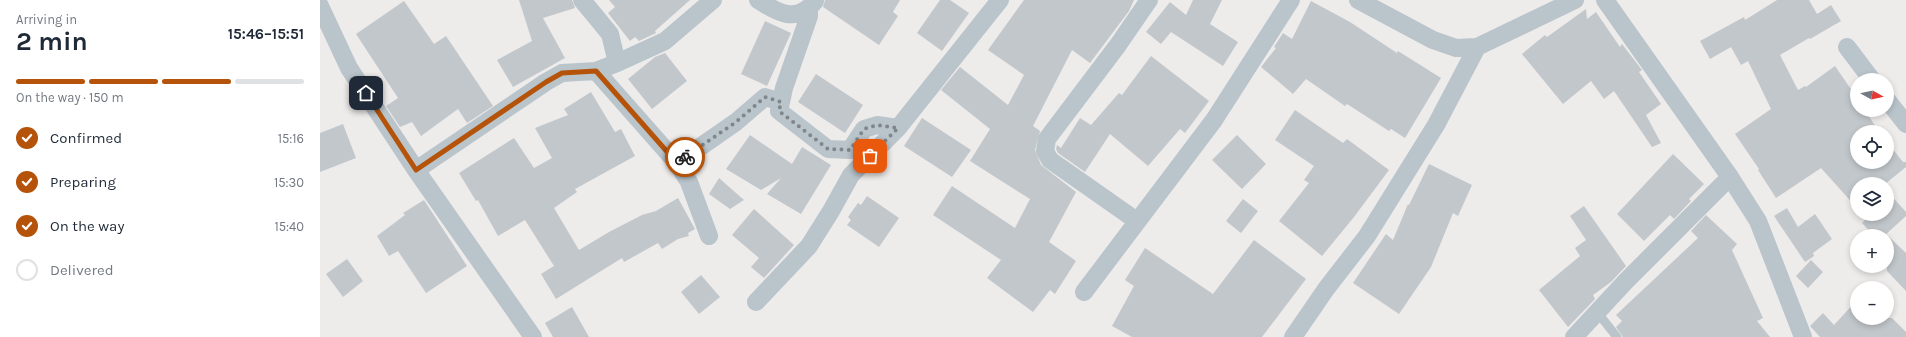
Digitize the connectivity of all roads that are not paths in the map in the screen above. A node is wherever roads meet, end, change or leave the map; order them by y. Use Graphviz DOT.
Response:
graph roads {
  1 [pos="582,0"];
  2 [pos="713,0"];
  3 [pos="758,0"];
  4 [pos="1000,0"];
  5 [pos="1149,0"];
  6 [pos="1291,0"];
  7 [pos="1358,0"];
  8 [pos="1575,0"];
  9 [pos="1604,0"];
  10 [pos="812,5"];
  11 [pos="320,6"];
  12 [pos="1477,47"];
  13 [pos="1847,47"];
  14 [pos="618,63"];
  15 [pos="596,71"];
  16 [pos="1867,73"];
  17 [pos="781,102"];
  18 [pos="1894,109"];
  19 [pos="1906,124"];
  20 [pos="898,128"];
  21 [pos="677,163"];
  22 [pos="416,170"];
  23 [pos="1730,177"];
  24 [pos="1137,221"];
  25 [pos="709,236"];
  26 [pos="1084,292"];
  27 [pos="756,302"];
  28 [pos="1597,312"];
  29 [pos="533,337"];
  30 [pos="1293,337"];
  31 [pos="1574,337"];
  32 [pos="1617,337"];
  33 [pos="1803,337"];
  1 -- 14 [label="street"];
  2 -- 14 [label="street"];
  3 -- 10 [label="street"];
  4 -- 20 [label="street"];
  5 -- 24 [label="street"];
  6 -- 24 [label="street"];
  7 -- 12 [label="street"];
  8 -- 12 [label="street"];
  9 -- 23 [label="street"];
  10 -- 17 [label="street"];
  11 -- 22 [label="street"];
  12 -- 30 [label="street"];
  13 -- 16 [label="street"];
  14 -- 15 [label="street"];
  15 -- 21 [label="street"];
  15 -- 22 [label="street"];
  17 -- 20 [label="street"];
  17 -- 21 [label="street"];
  18 -- 19 [label="street"];
  20 -- 27 [label="street"];
  21 -- 25 [label="street"];
  22 -- 29 [label="street"];
  23 -- 28 [label="street"];
  23 -- 33 [label="street"];
  24 -- 26 [label="street"];
  28 -- 31 [label="street"];
  28 -- 32 [label="lane"];
}
